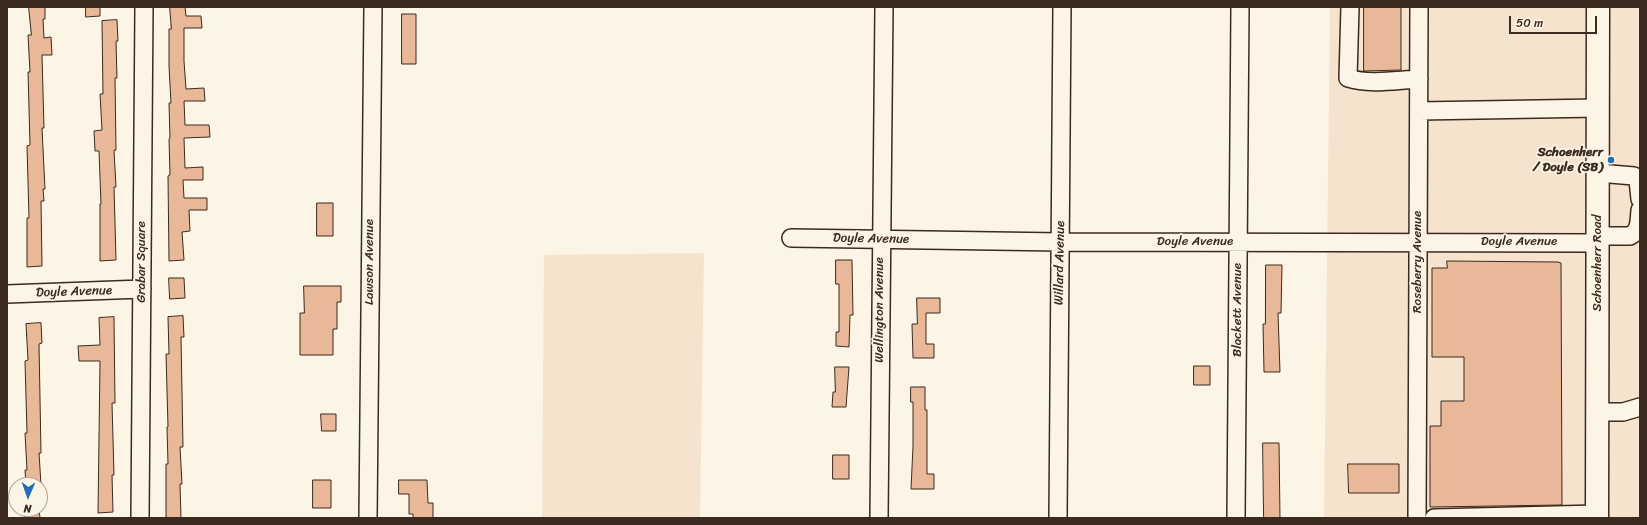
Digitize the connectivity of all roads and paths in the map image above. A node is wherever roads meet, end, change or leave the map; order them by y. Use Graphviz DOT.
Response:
graph roads {
  1 [pos="144,7"];
  2 [pos="372,7"];
  3 [pos="884,7"];
  4 [pos="1062,7"];
  5 [pos="1240,7"];
  6 [pos="1350,7"];
  7 [pos="1419,7"];
  8 [pos="1598,7"];
  9 [pos="1419,79"];
  10 [pos="1598,108"];
  11 [pos="1419,111"];
  12 [pos="1598,173"];
  13 [pos="1640,199"];
  14 [pos="1640,210"];
  15 [pos="791,238"];
  16 [pos="881,239"];
  17 [pos="1598,240"];
  18 [pos="1061,242"];
  19 [pos="1238,242"];
  20 [pos="1418,242"];
  21 [pos="142,289"];
  22 [pos="7,294"];
  23 [pos="1640,407"];
  24 [pos="1597,412"];
  25 [pos="1597,516"];
  26 [pos="140,518"];
  27 [pos="368,518"];
  28 [pos="879,518"];
  29 [pos="1058,518"];
  30 [pos="1236,518"];
  31 [pos="1417,518"];
  32 [pos="1434,518"];
  1 -- 21 [label="street, Grabar Square"];
  2 -- 27 [label="street, Lawson Avenue"];
  3 -- 16 [label="street, Wellington Avenue"];
  4 -- 18 [label="street, Willard Avenue"];
  5 -- 19 [label="street, Blackett Avenue"];
  6 -- 9 [label="street"];
  7 -- 9 [label="street, Roseberry Avenue"];
  8 -- 10 [label="main road, Schoenherr Road"];
  9 -- 11 [label="street, Roseberry Avenue"];
  10 -- 11 [label="street"];
  10 -- 12 [label="main road, Schoenherr Road"];
  11 -- 20 [label="street, Roseberry Avenue"];
  12 -- 13 [label="street"];
  12 -- 17 [label="main road, Schoenherr Road"];
  14 -- 17 [label="street, Doyle Avenue"];
  15 -- 16 [label="street, Doyle Avenue"];
  16 -- 18 [label="street, Doyle Avenue"];
  16 -- 28 [label="street, Wellington Avenue"];
  17 -- 20 [label="street, Doyle Avenue"];
  17 -- 24 [label="main road, Schoenherr Road"];
  18 -- 19 [label="street, Doyle Avenue"];
  18 -- 29 [label="street, Willard Avenue"];
  19 -- 20 [label="street, Doyle Avenue"];
  19 -- 30 [label="street, Blackett Avenue"];
  20 -- 31 [label="street, Roseberry Avenue"];
  21 -- 22 [label="street, Doyle Avenue"];
  21 -- 26 [label="street, Grabar Square"];
  23 -- 24 [label="street"];
  24 -- 25 [label="main road, Schoenherr Road"];
  25 -- 32 [label="street"];
}
